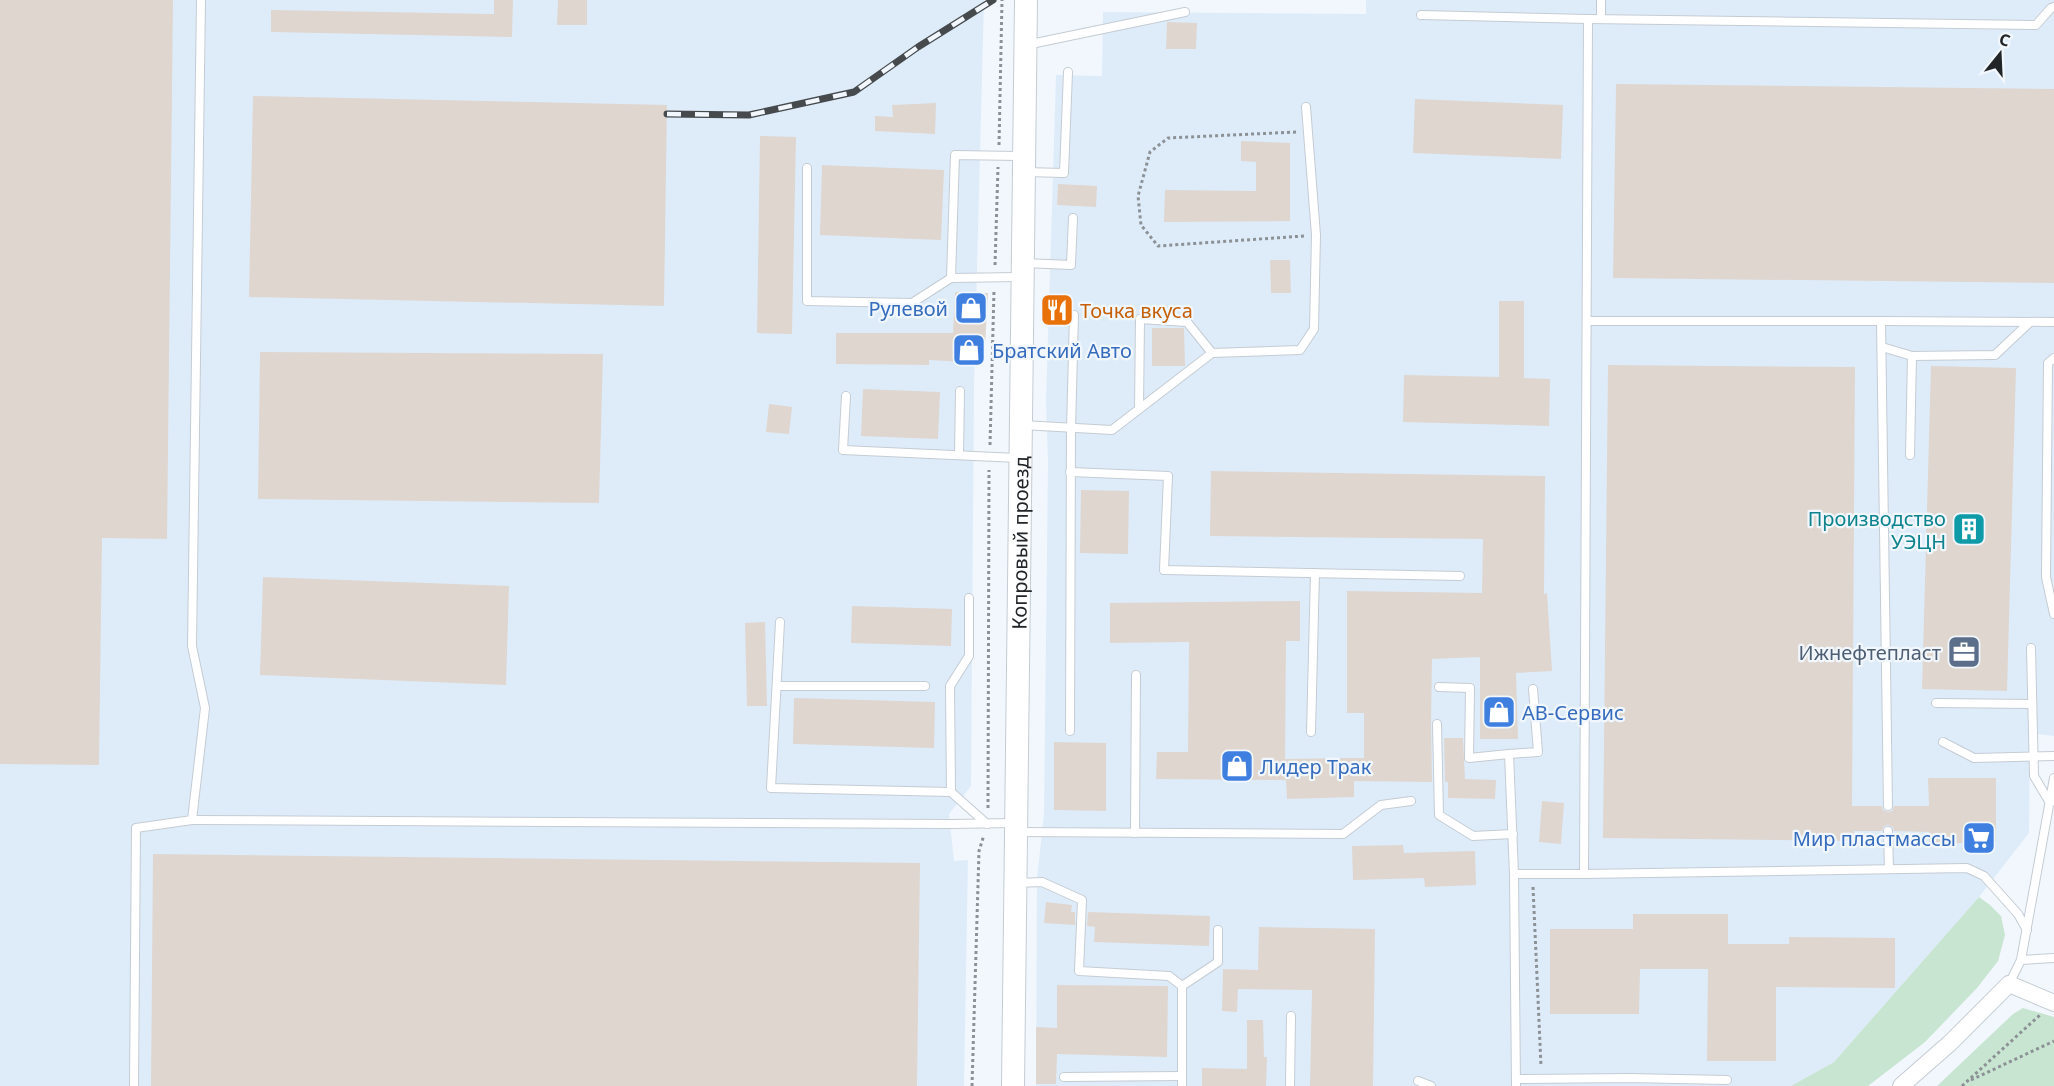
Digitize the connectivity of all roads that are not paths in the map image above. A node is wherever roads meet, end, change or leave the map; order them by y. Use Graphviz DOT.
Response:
graph roads {
  1 [pos="201,0"];
  2 [pos="1026,0"];
  3 [pos="1601,0"];
  4 [pos="2054,8"];
  5 [pos="1185,12"];
  6 [pos="1421,15"];
  7 [pos="1588,19"];
  8 [pos="1601,19"];
  9 [pos="1026,45"];
  10 [pos="1068,72"];
  11 [pos="1306,107"];
  12 [pos="1024,164"];
  13 [pos="807,168"];
  14 [pos="1073,218"];
  15 [pos="1023,270"];
  16 [pos="951,278"];
  17 [pos="1074,315"];
  18 [pos="1587,321"];
  19 [pos="1881,321"];
  20 [pos="2030,322"];
  21 [pos="2054,322"];
  22 [pos="1882,347"];
  23 [pos="1212,353"];
  24 [pos="1912,356"];
  25 [pos="2054,357"];
  26 [pos="960,391"];
  27 [pos="846,396"];
  28 [pos="1139,409"];
  29 [pos="1021,425"];
  30 [pos="1071,428"];
  31 [pos="959,455"];
  32 [pos="1910,455"];
  33 [pos="1021,458"];
  34 [pos="1071,472"];
  35 [pos="1315,573"];
  36 [pos="1460,576"];
  37 [pos="969,598"];
  38 [pos="2054,614"];
  39 [pos="780,622"];
  40 [pos="2031,648"];
  41 [pos="1136,675"];
  42 [pos="777,686"];
  43 [pos="925,686"];
  44 [pos="1439,687"];
  45 [pos="1533,690"];
  46 [pos="1936,703"];
  47 [pos="2032,704"];
  48 [pos="1437,724"];
  49 [pos="1070,731"];
  50 [pos="1311,732"];
  51 [pos="1944,742"];
  52 [pos="1509,754"];
  53 [pos="2054,756"];
  54 [pos="2034,757"];
  55 [pos="2054,778"];
  56 [pos="951,792"];
  57 [pos="1411,801"];
  58 [pos="2050,803"];
  59 [pos="1888,806"];
  60 [pos="192,820"];
  61 [pos="987,824"];
  62 [pos="1016,828"];
  63 [pos="1888,831"];
  64 [pos="1135,833"];
  65 [pos="1513,834"];
  66 [pos="1889,869"];
  67 [pos="1514,874"];
  68 [pos="1584,874"];
  69 [pos="1016,883"];
  70 [pos="1218,930"];
  71 [pos="2026,930"];
  72 [pos="2054,958"];
  73 [pos="2021,960"];
  74 [pos="2009,984"];
  75 [pos="1182,986"];
  76 [pos="2054,1003"];
  77 [pos="1291,1016"];
  78 [pos="1064,1077"];
  79 [pos="1727,1080"];
  80 [pos="1182,1081"];
  81 [pos="1418,1081"];
  82 [pos="1516,1083"];
  83 [pos="134,1086"];
  84 [pos="1013,1086"];
  85 [pos="1290,1086"];
  86 [pos="1431,1086"];
  87 [pos="1901,1086"];
  1 -- 60 [label="lane"];
  2 -- 9 [label="main road, Копровый проезд"];
  3 -- 8 [label="lane"];
  4 -- 8 [label="lane"];
  5 -- 9 [label="lane"];
  6 -- 7 [label="lane"];
  7 -- 8 [label="lane"];
  7 -- 18 [label="lane"];
  9 -- 12 [label="main road, Копровый проезд"];
  10 -- 12 [label="lane"];
  11 -- 23 [label="lane"];
  12 -- 15 [label="main road, Копровый проезд"];
  12 -- 16 [label="lane"];
  13 -- 16 [label="lane"];
  14 -- 15 [label="lane"];
  15 -- 16 [label="lane"];
  15 -- 29 [label="main road, Копровый проезд"];
  17 -- 30 [label="lane"];
  18 -- 19 [label="lane"];
  18 -- 68 [label="lane"];
  19 -- 20 [label="lane"];
  19 -- 22 [label="lane"];
  20 -- 21 [label="lane"];
  20 -- 24 [label="lane"];
  22 -- 24 [label="lane"];
  22 -- 59 [label="lane"];
  23 -- 28 [label="lane"];
  23 -- 28 [label="lane"];
  24 -- 32 [label="lane"];
  25 -- 38 [label="lane"];
  26 -- 31 [label="lane"];
  27 -- 31 [label="lane"];
  28 -- 30 [label="lane"];
  29 -- 30 [label="lane"];
  29 -- 33 [label="main road, Копровый проезд"];
  30 -- 34 [label="lane"];
  31 -- 33 [label="lane"];
  33 -- 62 [label="main road, Копровый проезд"];
  34 -- 35 [label="lane"];
  34 -- 49 [label="lane"];
  35 -- 36 [label="lane"];
  35 -- 50 [label="lane"];
  37 -- 56 [label="lane"];
  39 -- 42 [label="lane"];
  40 -- 47 [label="lane"];
  41 -- 64 [label="lane"];
  42 -- 43 [label="lane"];
  42 -- 56 [label="lane"];
  44 -- 52 [label="lane"];
  45 -- 52 [label="lane"];
  46 -- 47 [label="lane"];
  47 -- 54 [label="lane"];
  48 -- 65 [label="lane"];
  51 -- 54 [label="lane"];
  52 -- 65 [label="lane"];
  53 -- 54 [label="lane"];
  54 -- 58 [label="lane"];
  55 -- 58 [label="lane"];
  56 -- 61 [label="lane"];
  57 -- 64 [label="lane"];
  58 -- 71 [label="lane"];
  60 -- 61 [label="lane"];
  60 -- 83 [label="lane"];
  61 -- 62 [label="lane"];
  62 -- 64 [label="lane"];
  62 -- 69 [label="main road, Копровый проезд"];
  63 -- 66 [label="lane"];
  65 -- 67 [label="lane"];
  66 -- 68 [label="lane"];
  66 -- 71 [label="lane"];
  67 -- 68 [label="lane"];
  67 -- 82 [label="lane"];
  69 -- 75 [label="lane"];
  69 -- 84 [label="main road, Копровый проезд"];
  70 -- 75 [label="lane"];
  71 -- 73 [label="lane"];
  72 -- 73 [label="lane"];
  73 -- 74 [label="lane"];
  74 -- 76 [label="street"];
  74 -- 87 [label="street"];
  75 -- 80 [label="lane"];
  77 -- 85 [label="lane"];
  78 -- 80 [label="lane"];
  79 -- 82 [label="lane"];
  81 -- 86 [label="lane"];
}
